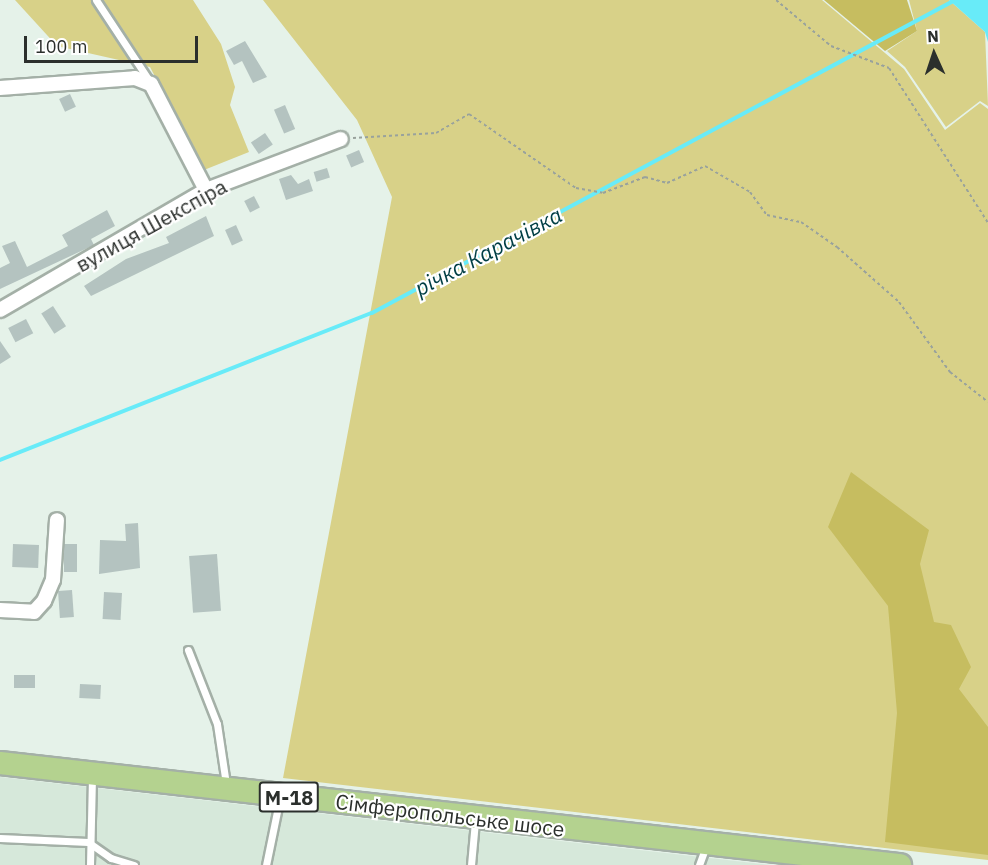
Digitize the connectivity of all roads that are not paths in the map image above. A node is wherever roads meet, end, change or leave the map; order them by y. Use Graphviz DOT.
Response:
graph roads {
  1 [pos="96,0"];
  2 [pos="151,84"];
  3 [pos="0,88"];
  4 [pos="341,139"];
  5 [pos="206,190"];
  6 [pos="0,310"];
  7 [pos="57,520"];
  8 [pos="0,610"];
  9 [pos="188,650"];
  10 [pos="0,763"];
  11 [pos="92,774"];
  12 [pos="226,789"];
  13 [pos="280,796"];
  14 [pos="475,818"];
  15 [pos="0,838"];
  16 [pos="88,842"];
  17 [pos="703,854"];
  18 [pos="264,864"];
  19 [pos="90,865"];
  20 [pos="134,865"];
  21 [pos="471,865"];
  22 [pos="900,865"];
  1 -- 2 [label="lane"];
  2 -- 3 [label="street"];
  2 -- 5 [label="street"];
  4 -- 5 [label="street, вулиця Шекспіра"];
  5 -- 6 [label="street, вулиця Шекспіра"];
  7 -- 8 [label="street"];
  9 -- 12 [label="lane"];
  10 -- 11 [label="highway, Сімферопольське шосе / М-18"];
  11 -- 12 [label="highway, Сімферопольське шосе / М-18"];
  11 -- 16 [label="lane"];
  12 -- 13 [label="highway, Сімферопольське шосе / М-18"];
  13 -- 14 [label="highway, Сімферопольське шосе / М-18"];
  13 -- 18 [label="lane"];
  14 -- 17 [label="highway, Сімферопольське шосе / М-18"];
  14 -- 21 [label="lane"];
  15 -- 16 [label="lane"];
  16 -- 19 [label="lane"];
  16 -- 20 [label="lane"];
  17 -- 22 [label="highway, М-18"];
}
